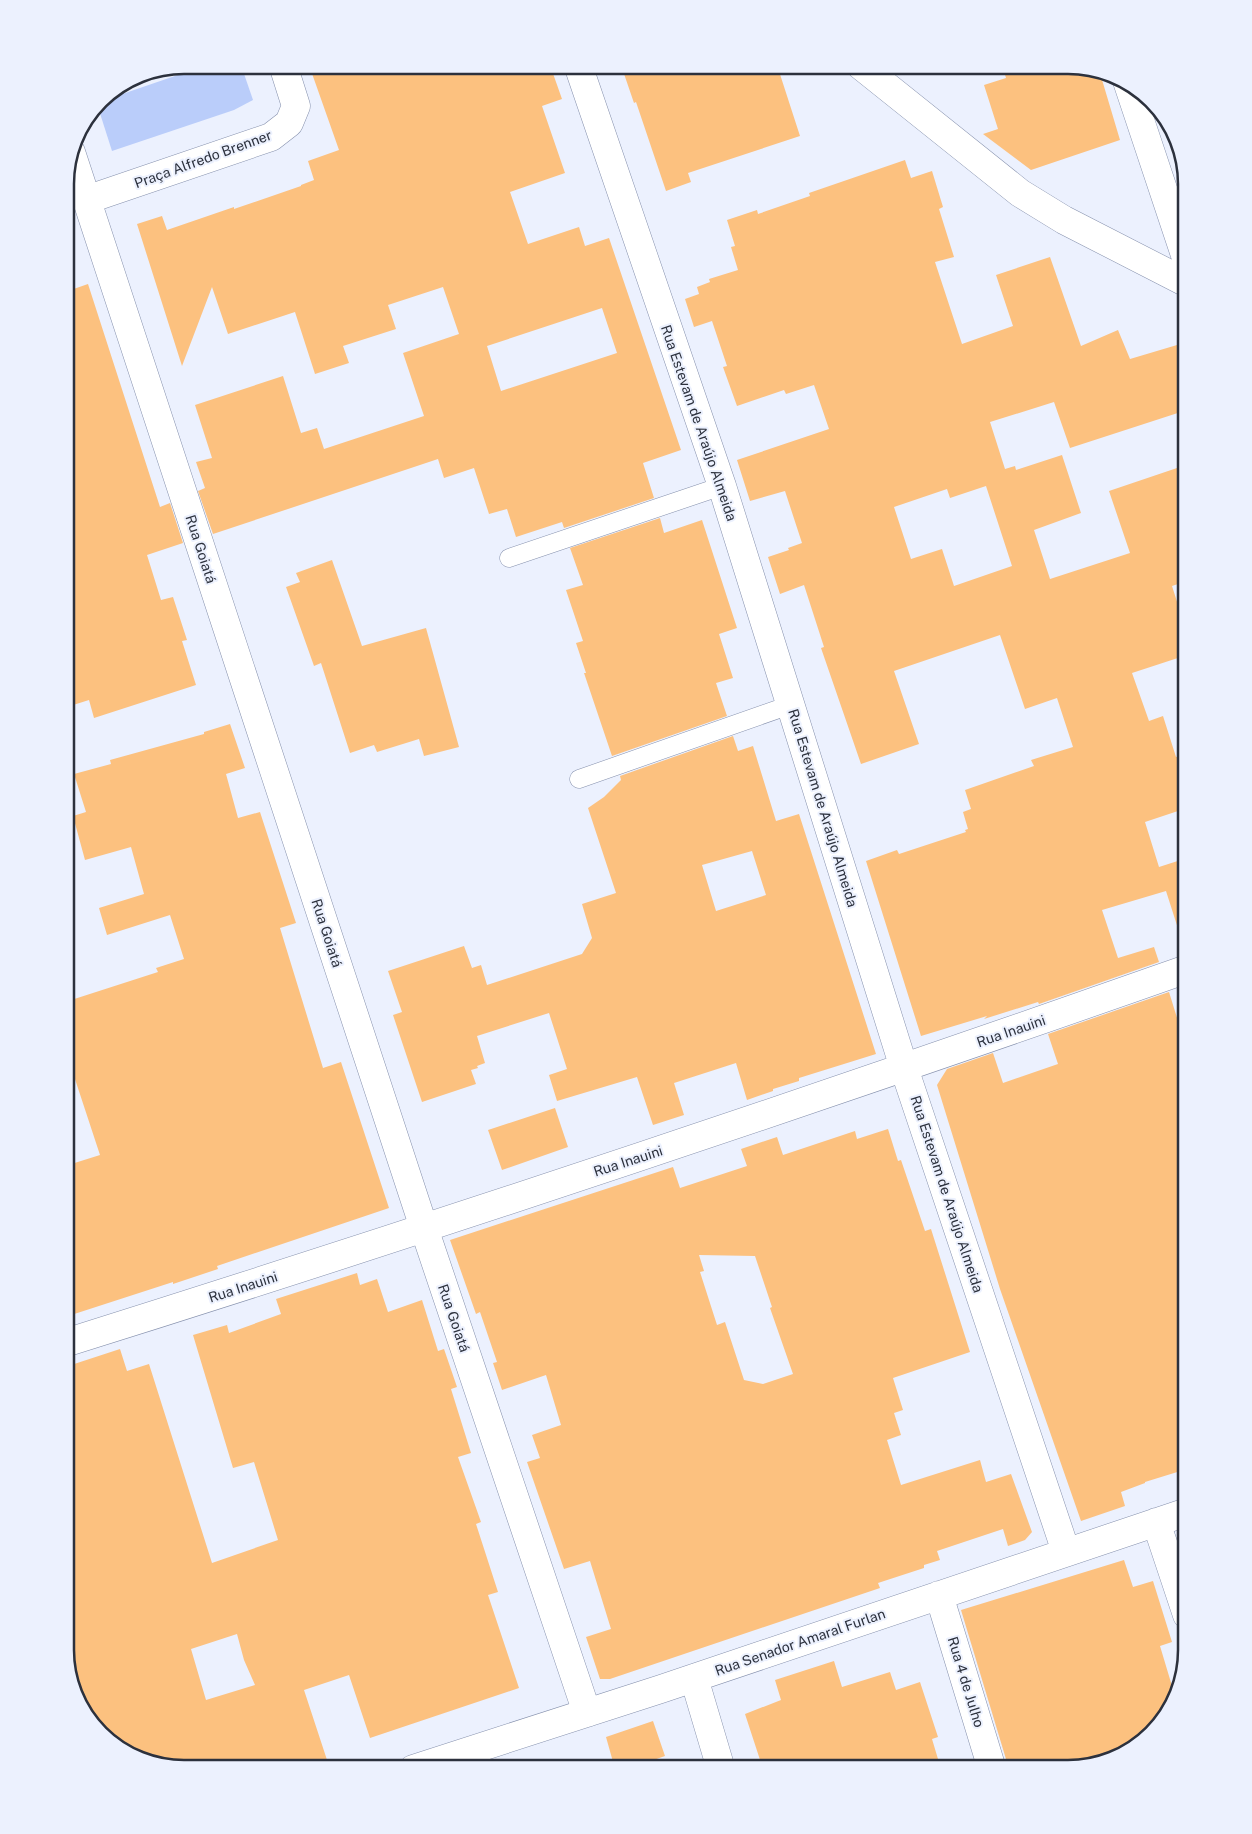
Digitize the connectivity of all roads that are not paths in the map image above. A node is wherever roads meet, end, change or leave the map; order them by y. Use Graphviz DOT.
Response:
graph roads {
  1 [pos="287,74"];
  2 [pos="581,74"];
  3 [pos="871,74"];
  4 [pos="1132,95"];
  5 [pos="76,167"];
  6 [pos="86,200"];
  7 [pos="1178,234"];
  8 [pos="1178,278"];
  9 [pos="722,486"];
  10 [pos="509,558"];
  11 [pos="790,705"];
  12 [pos="579,779"];
  13 [pos="1178,972"];
  14 [pos="904,1068"];
  15 [pos="424,1228"];
  16 [pos="74,1340"];
  17 [pos="1178,1515"];
  18 [pos="1156,1522"];
  19 [pos="1066,1552"];
  20 [pos="1178,1588"];
  21 [pos="939,1595"];
  22 [pos="694,1678"];
  23 [pos="587,1713"];
  24 [pos="441,1760"];
  25 [pos="718,1760"];
  26 [pos="989,1760"];
  1 -- 6 [label="street, Praça Alfredo Brenner"];
  2 -- 9 [label="street, Rua Estevam de Araújo Almeida"];
  3 -- 8 [label="street"];
  4 -- 7 [label="street"];
  5 -- 6 [label="street, Rua Goiatá"];
  6 -- 15 [label="street, Rua Goiatá"];
  9 -- 10 [label="lane"];
  9 -- 11 [label="street, Rua Estevam de Araújo Almeida"];
  11 -- 12 [label="lane"];
  11 -- 14 [label="street, Rua Estevam de Araújo Almeida"];
  13 -- 14 [label="street, Rua Inauini"];
  14 -- 15 [label="street, Rua Inauini"];
  14 -- 19 [label="street, Rua Estevam de Araújo Almeida"];
  15 -- 16 [label="street, Rua Inauini"];
  15 -- 23 [label="street, Rua Goiatá"];
  17 -- 18 [label="street, Rua Senador Amaral Furlan"];
  18 -- 19 [label="street, Rua Senador Amaral Furlan"];
  18 -- 20 [label="street"];
  19 -- 21 [label="street, Rua Senador Amaral Furlan"];
  21 -- 22 [label="street, Rua Senador Amaral Furlan"];
  21 -- 26 [label="street, Rua 4 de Julho"];
  22 -- 23 [label="street, Rua Senador Amaral Furlan"];
  22 -- 25 [label="street"];
  23 -- 24 [label="street, Rua Senador Amaral Furlan"];
}
